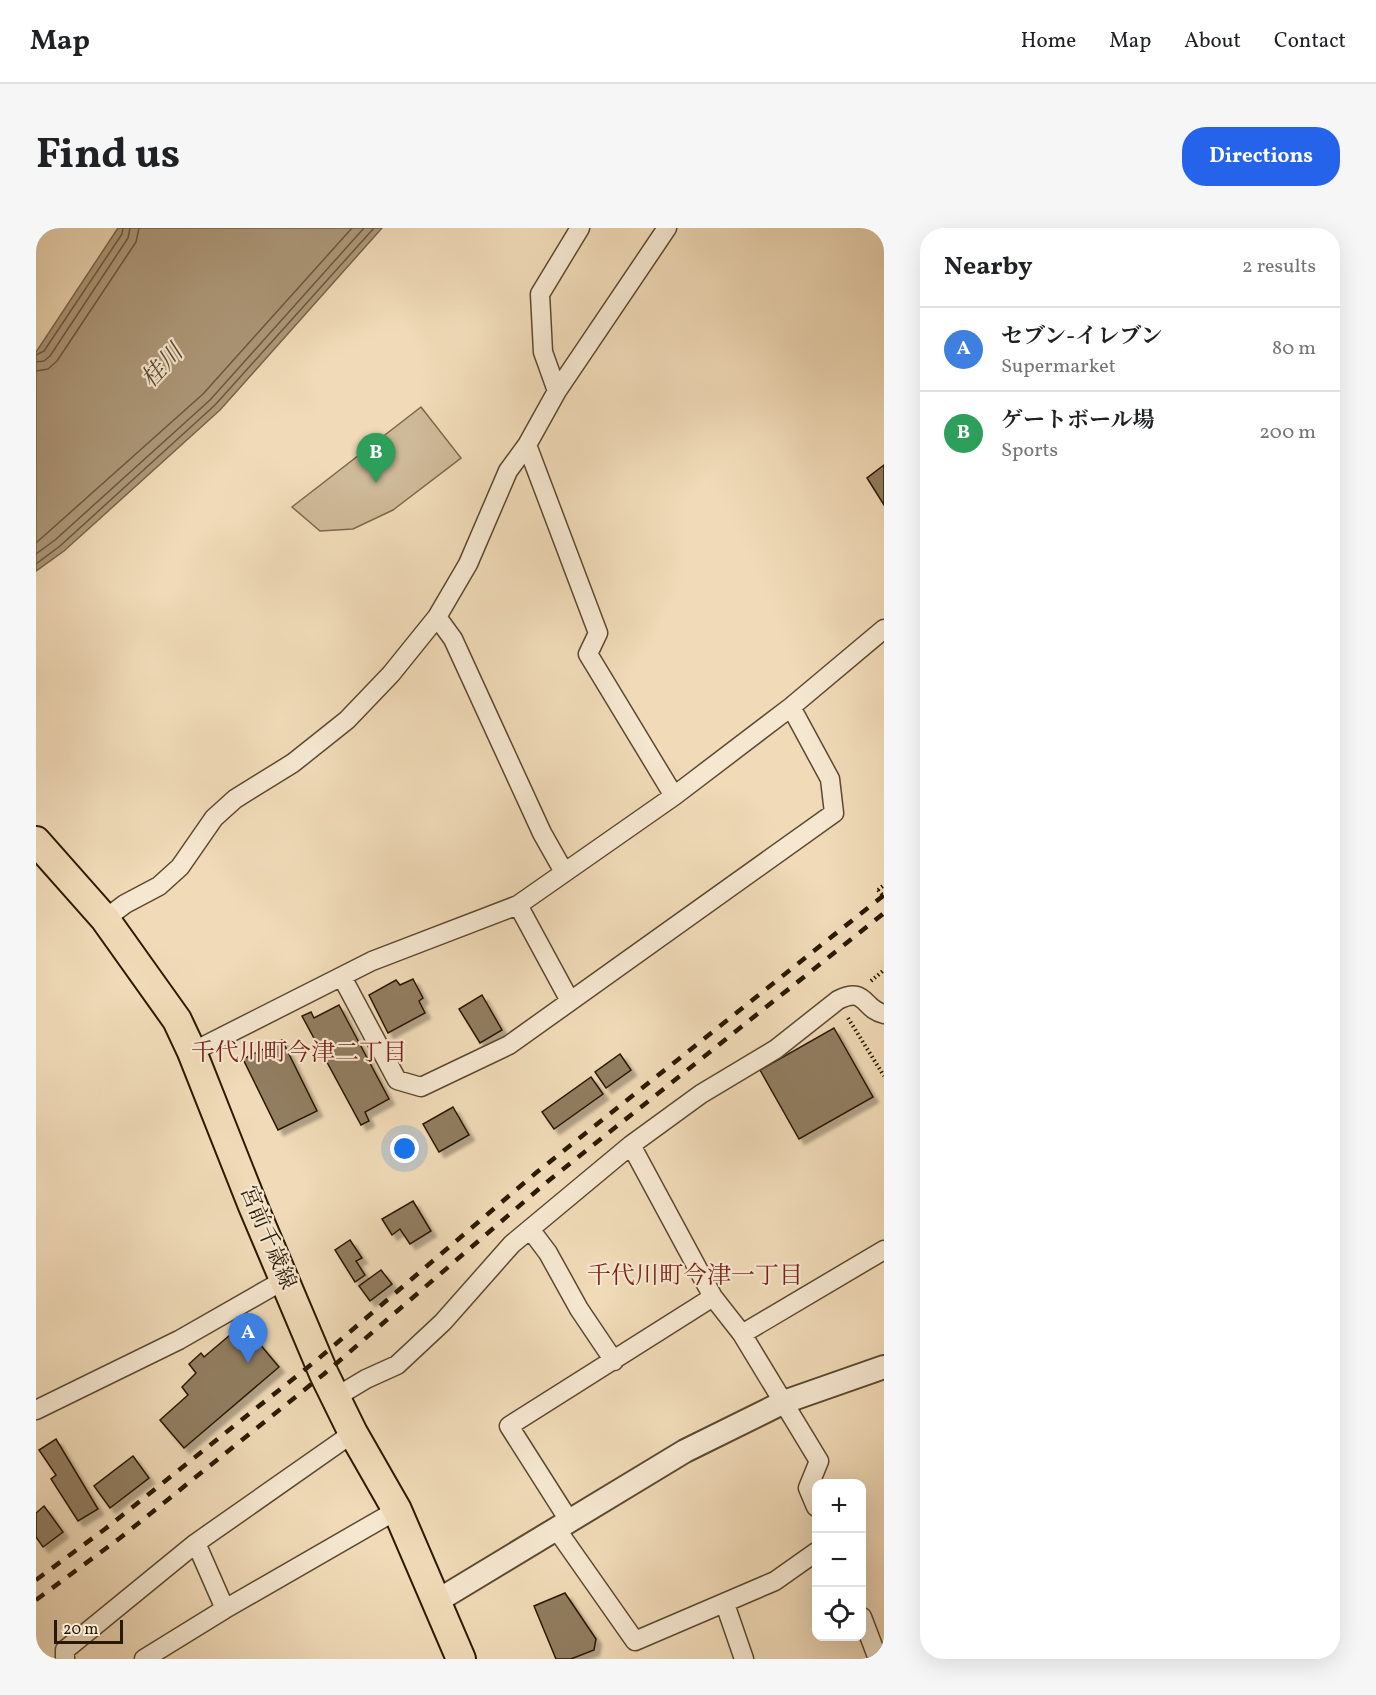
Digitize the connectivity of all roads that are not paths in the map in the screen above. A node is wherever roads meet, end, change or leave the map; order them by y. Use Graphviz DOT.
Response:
graph roads {
  1 [pos="580,228"];
  2 [pos="667,228"];
  3 [pos="557,391"];
  4 [pos="527,445"];
  5 [pos="436,617"];
  6 [pos="884,629"];
  7 [pos="791,707"];
  8 [pos="674,796"];
  9 [pos="36,841"];
  10 [pos="564,872"];
  11 [pos="518,905"];
  12 [pos="105,919"];
  13 [pos="342,977"];
  14 [pos="570,1001"];
  15 [pos="884,1014"];
  16 [pos="192,1052"];
  17 [pos="631,1146"];
  18 [pos="530,1229"];
  19 [pos="884,1250"];
  20 [pos="284,1280"];
  21 [pos="713,1297"];
  22 [pos="742,1334"];
  23 [pos="614,1361"];
  24 [pos="884,1367"];
  25 [pos="336,1397"];
  26 [pos="784,1402"];
  27 [pos="36,1410"];
  28 [pos="353,1432"];
  29 [pos="812,1498"];
  30 [pos="398,1510"];
  31 [pos="563,1526"];
  32 [pos="196,1543"];
  33 [pos="812,1555"];
  34 [pos="437,1601"];
  35 [pos="725,1604"];
  36 [pos="225,1609"];
  37 [pos="866,1629"];
  38 [pos="65,1659"];
  39 [pos="144,1659"];
  40 [pos="461,1659"];
  41 [pos="744,1659"];
  42 [pos="878,1659"];
  1 -- 3 [label="street"];
  2 -- 3 [label="street"];
  3 -- 4 [label="street"];
  4 -- 5 [label="street"];
  4 -- 8 [label="street"];
  5 -- 10 [label="street"];
  5 -- 12 [label="street"];
  6 -- 7 [label="street"];
  7 -- 8 [label="street"];
  7 -- 14 [label="street"];
  8 -- 10 [label="street"];
  9 -- 12 [label="main road, 宮前千歳線"];
  10 -- 11 [label="street"];
  11 -- 13 [label="street"];
  11 -- 14 [label="street"];
  12 -- 16 [label="main road, 宮前千歳線"];
  13 -- 14 [label="street"];
  13 -- 16 [label="street"];
  15 -- 17 [label="street"];
  16 -- 20 [label="main road, 宮前千歳線"];
  17 -- 18 [label="street"];
  17 -- 21 [label="street"];
  18 -- 23 [label="street"];
  18 -- 25 [label="street"];
  19 -- 22 [label="street"];
  20 -- 25 [label="main road, 宮前千歳線"];
  20 -- 27 [label="street"];
  21 -- 22 [label="street"];
  21 -- 23 [label="street"];
  22 -- 26 [label="street"];
  23 -- 31 [label="street"];
  24 -- 26 [label="street"];
  25 -- 28 [label="main road, 宮前千歳線"];
  26 -- 29 [label="street"];
  26 -- 31 [label="street"];
  28 -- 30 [label="main road, 宮前千歳線"];
  28 -- 32 [label="street"];
  30 -- 34 [label="main road, 宮前千歳線"];
  30 -- 36 [label="street"];
  31 -- 34 [label="street"];
  31 -- 35 [label="street"];
  32 -- 36 [label="street"];
  32 -- 38 [label="street"];
  33 -- 35 [label="street"];
  34 -- 40 [label="main road, 宮前千歳線"];
  35 -- 41 [label="street"];
  36 -- 39 [label="street"];
  37 -- 42 [label="street"];
}
